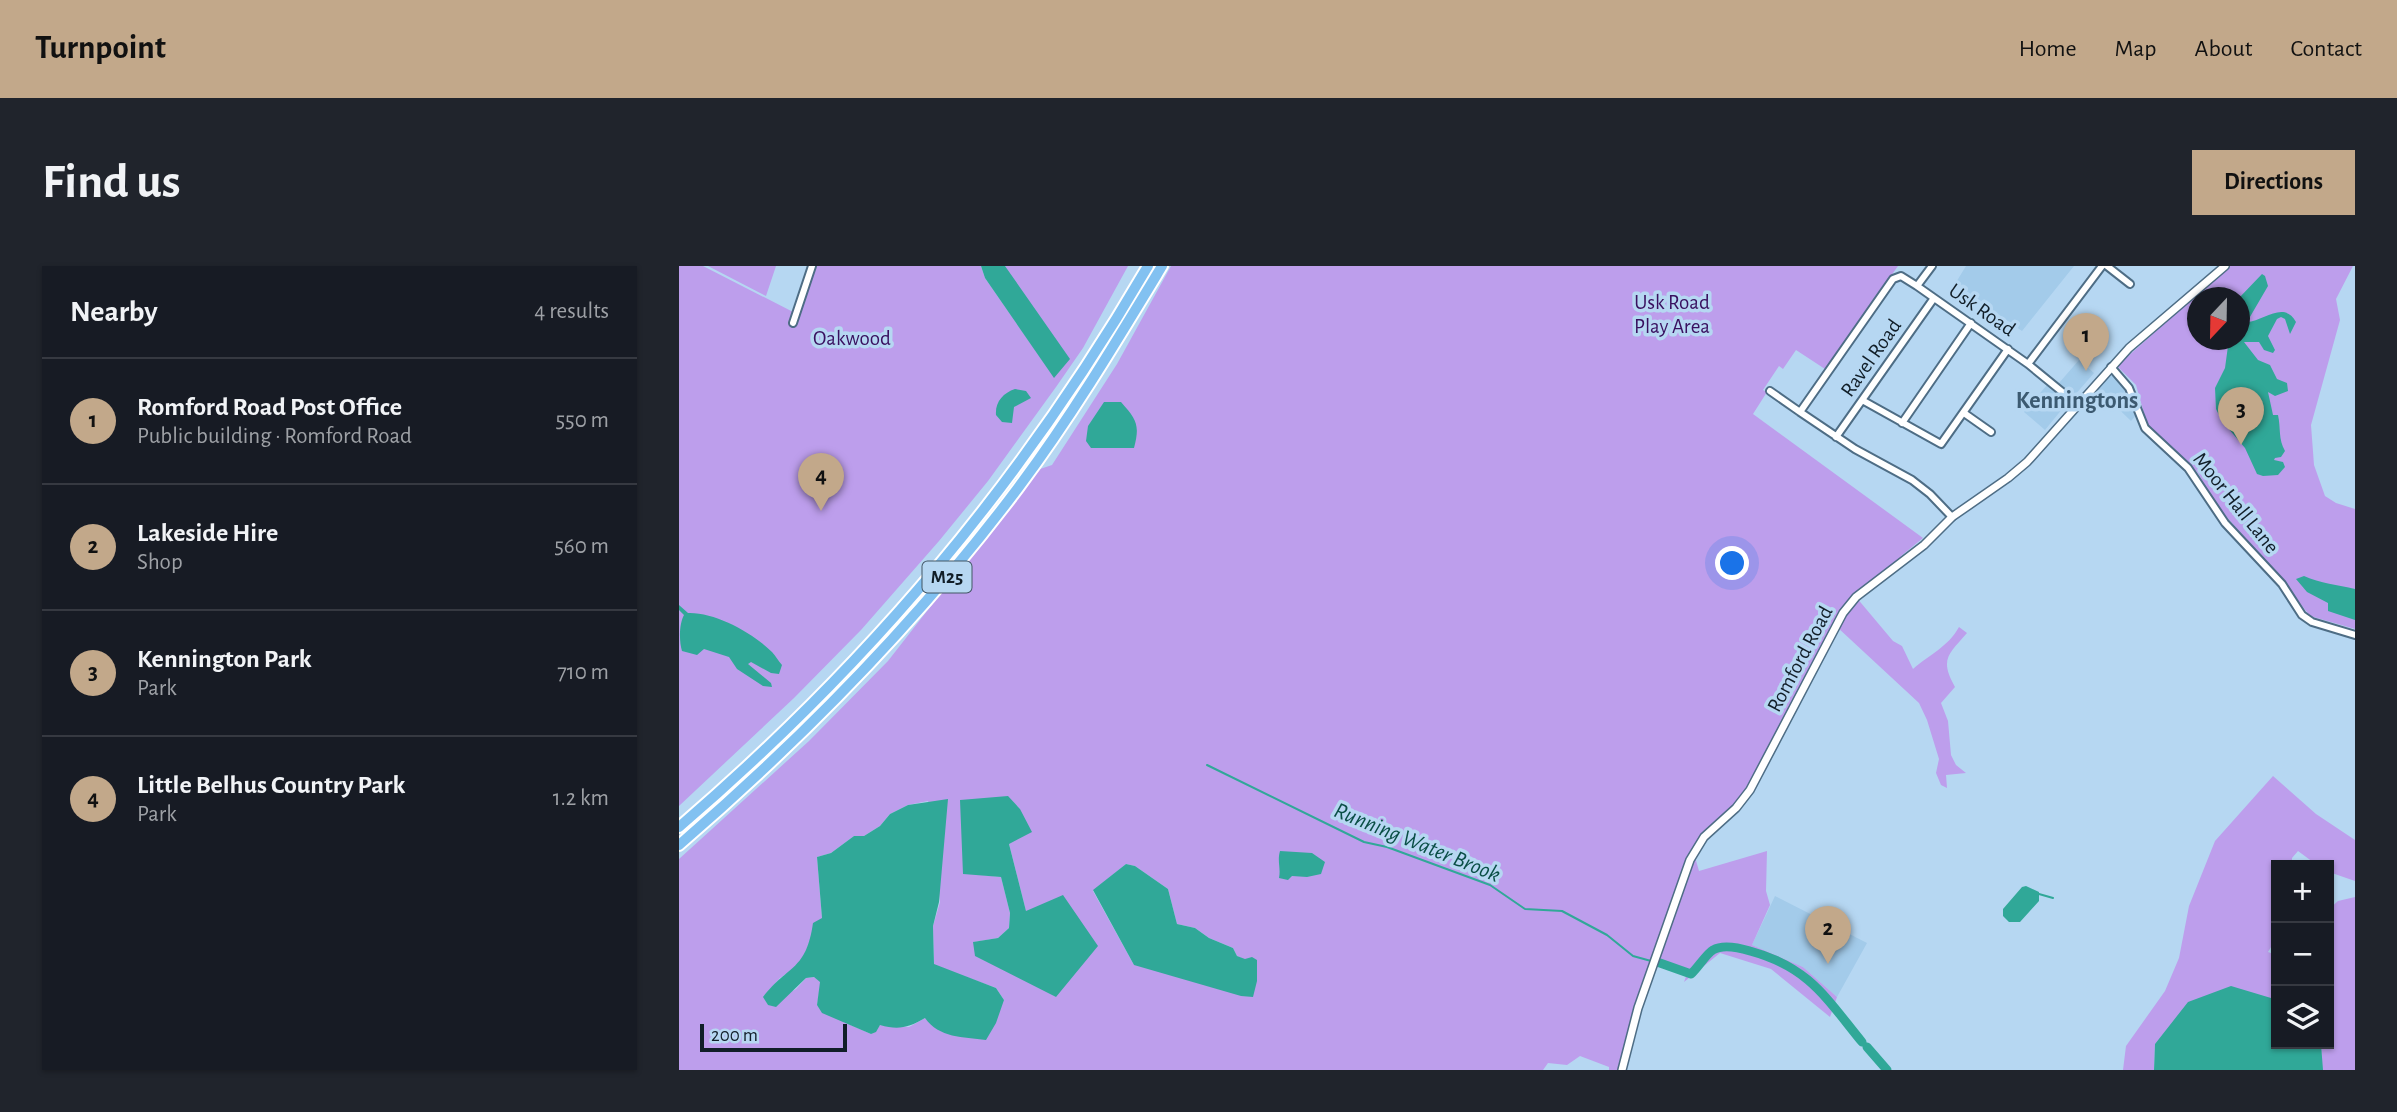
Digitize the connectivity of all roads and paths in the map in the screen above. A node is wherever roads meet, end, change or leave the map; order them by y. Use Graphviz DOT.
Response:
graph roads {
  1 [pos="812,266"];
  2 [pos="1148,266"];
  3 [pos="1162,266"];
  4 [pos="1932,266"];
  5 [pos="2105,266"];
  6 [pos="2225,266"];
  7 [pos="2130,284"];
  8 [pos="1917,286"];
  9 [pos="1934,298"];
  10 [pos="793,323"];
  11 [pos="1971,323"];
  12 [pos="2008,349"];
  13 [pos="2028,364"];
  14 [pos="2111,367"];
  15 [pos="1770,391"];
  16 [pos="1862,400"];
  17 [pos="2077,404"];
  18 [pos="1800,412"];
  19 [pos="1964,413"];
  20 [pos="1902,423"];
  21 [pos="1991,432"];
  22 [pos="1836,438"];
  23 [pos="1952,517"];
  24 [pos="2355,635"];
  25 [pos="679,827"];
  26 [pos="679,845"];
  27 [pos="1622,1070"];
  1 -- 10 [label="street"];
  2 -- 25 [label="highway, M25"];
  3 -- 26 [label="highway, M25"];
  4 -- 8 [label="street"];
  5 -- 7 [label="street"];
  5 -- 13 [label="street"];
  6 -- 14 [label="street, Romford Road"];
  8 -- 9 [label="street, Usk Road"];
  8 -- 18 [label="street, Usk Road"];
  9 -- 11 [label="street, Usk Road"];
  9 -- 16 [label="street, Ravel Road"];
  11 -- 12 [label="street, Usk Road"];
  11 -- 20 [label="street"];
  12 -- 13 [label="street, Usk Road"];
  12 -- 19 [label="street"];
  13 -- 17 [label="street, Usk Road"];
  14 -- 17 [label="street, Romford Road"];
  14 -- 24 [label="street, Moor Hall Lane"];
  15 -- 18 [label="street"];
  16 -- 20 [label="street"];
  16 -- 22 [label="street, Ravel Road"];
  17 -- 23 [label="street, Romford Road"];
  18 -- 22 [label="street"];
  19 -- 20 [label="street"];
  19 -- 21 [label="street"];
  22 -- 23 [label="street"];
  23 -- 27 [label="street, Romford Road"];
}
